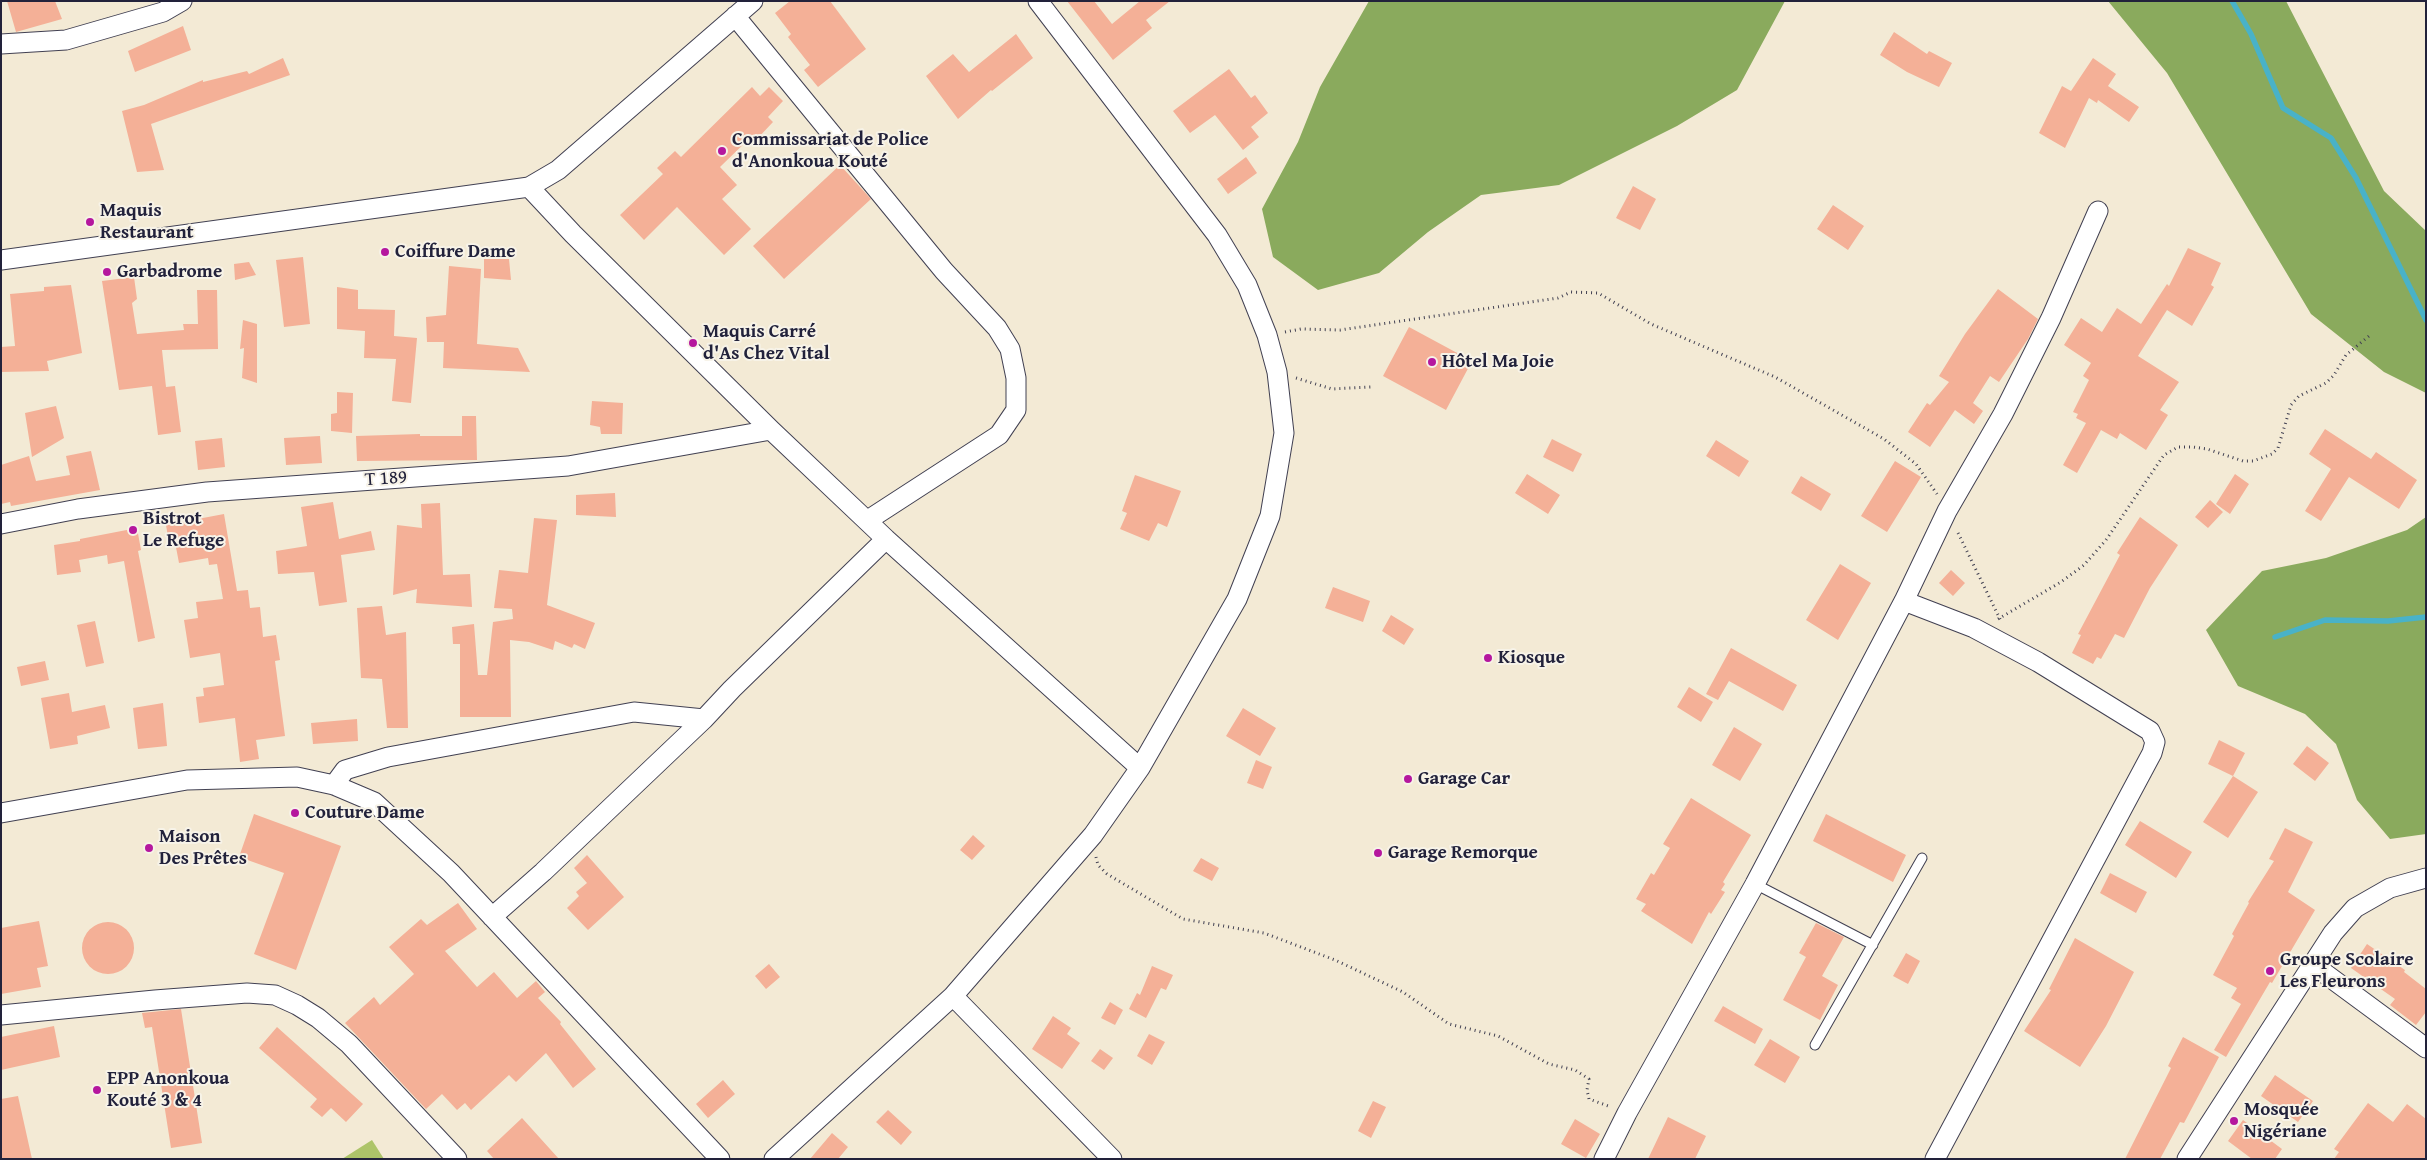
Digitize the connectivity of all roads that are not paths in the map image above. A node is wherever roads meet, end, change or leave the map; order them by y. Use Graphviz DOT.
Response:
graph roads {
  1 [pos="182,1"];
  2 [pos="753,1"];
  3 [pos="1038,1"];
  4 [pos="735,16"];
  5 [pos="1,44"];
  6 [pos="529,187"];
  7 [pos="2098,211"];
  8 [pos="1,260"];
  9 [pos="771,430"];
  10 [pos="868,520"];
  11 [pos="1,524"];
  12 [pos="886,539"];
  13 [pos="1904,601"];
  14 [pos="704,720"];
  15 [pos="1140,768"];
  16 [pos="334,785"];
  17 [pos="1,813"];
  18 [pos="1922,858"];
  19 [pos="2426,878"];
  20 [pos="1755,884"];
  21 [pos="492,917"];
  22 [pos="1873,945"];
  23 [pos="2312,964"];
  24 [pos="953,996"];
  25 [pos="1,1015"];
  26 [pos="1815,1045"];
  27 [pos="2426,1048"];
  28 [pos="457,1159"];
  29 [pos="720,1159"];
  30 [pos="774,1159"];
  31 [pos="1112,1159"];
  32 [pos="1604,1159"];
  33 [pos="1935,1159"];
  34 [pos="2187,1159"];
  1 -- 5 [label="street"];
  2 -- 4 [label="street"];
  3 -- 15 [label="street"];
  4 -- 6 [label="street"];
  4 -- 10 [label="street"];
  6 -- 8 [label="street"];
  6 -- 9 [label="street"];
  7 -- 13 [label="street"];
  9 -- 10 [label="street"];
  9 -- 11 [label="street, T 189"];
  10 -- 12 [label="street"];
  12 -- 14 [label="street"];
  12 -- 15 [label="street"];
  13 -- 20 [label="street"];
  13 -- 33 [label="street"];
  14 -- 16 [label="street"];
  14 -- 21 [label="street"];
  15 -- 24 [label="street"];
  16 -- 17 [label="street"];
  16 -- 21 [label="street"];
  18 -- 22 [label="lane"];
  19 -- 23 [label="street"];
  20 -- 22 [label="lane"];
  20 -- 32 [label="street"];
  21 -- 29 [label="street"];
  22 -- 26 [label="lane"];
  23 -- 27 [label="street"];
  23 -- 34 [label="street"];
  24 -- 30 [label="street"];
  24 -- 31 [label="street"];
  25 -- 28 [label="street"];
}
